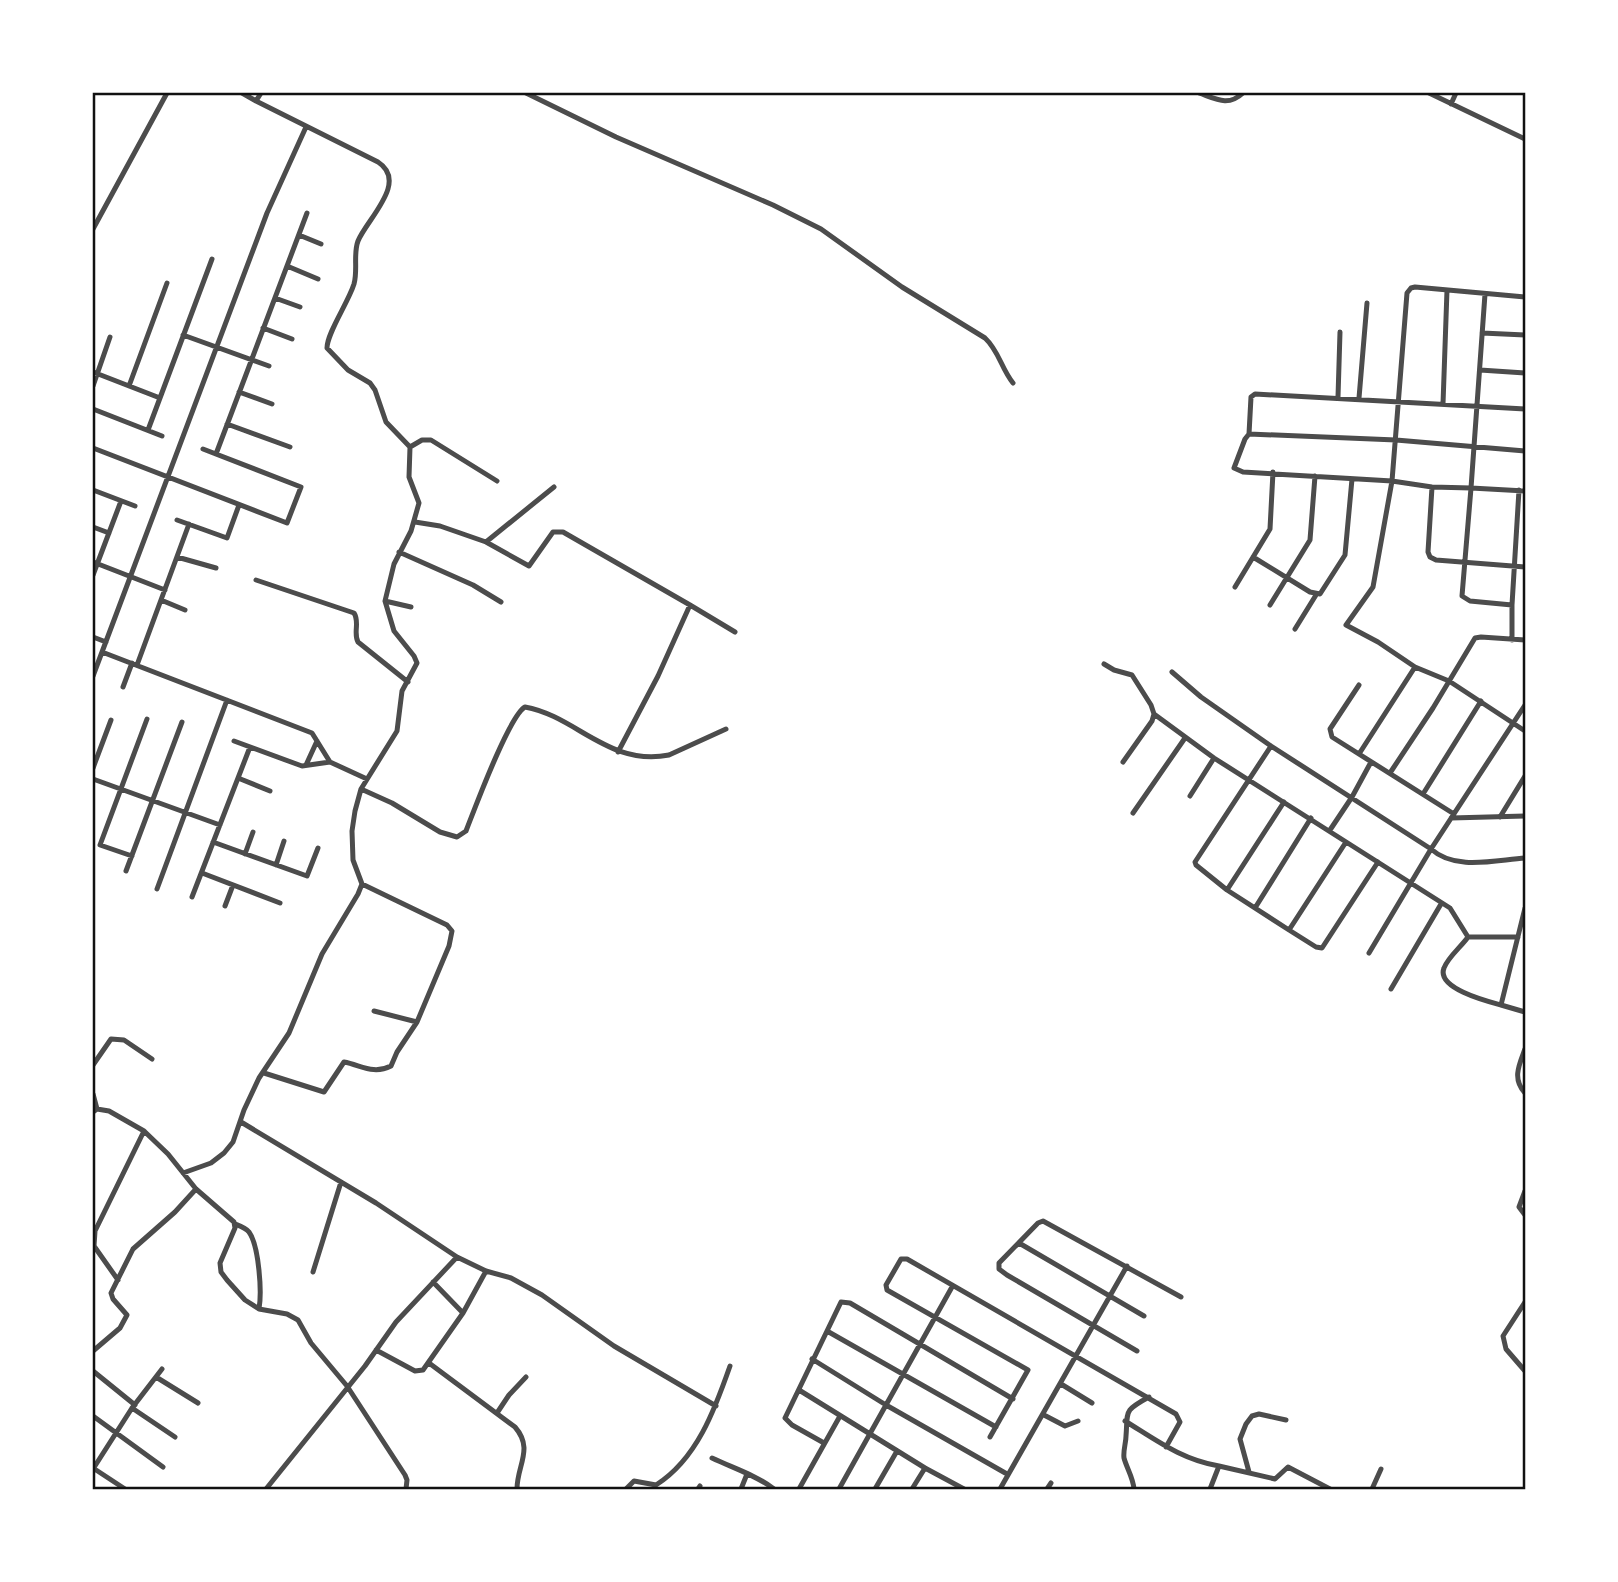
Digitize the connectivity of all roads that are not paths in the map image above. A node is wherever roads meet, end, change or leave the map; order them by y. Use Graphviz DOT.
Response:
graph roads {
  1 [pos="167,93"];
  2 [pos="242,93"];
  3 [pos="261,93"];
  4 [pos="526,93"];
  5 [pos="1199,93"];
  6 [pos="1243,93"];
  7 [pos="1429,93"];
  8 [pos="1456,93"];
  9 [pos="256,101"];
  10 [pos="1451,104"];
  11 [pos="306,127"];
  12 [pos="1525,139"];
  13 [pos="307,213"];
  14 [pos="93,229"];
  15 [pos="299,235"];
  16 [pos="321,244"];
  17 [pos="212,259"];
  18 [pos="287,266"];
  19 [pos="318,279"];
  20 [pos="167,283"];
  21 [pos="1447,290"];
  22 [pos="1485,294"];
  23 [pos="1525,297"];
  24 [pos="275,298"];
  25 [pos="1367,303"];
  26 [pos="300,307"];
  27 [pos="263,328"];
  28 [pos="1340,332"];
  29 [pos="1482,332"];
  30 [pos="183,335"];
  31 [pos="1525,335"];
  32 [pos="110,337"];
  33 [pos="292,339"];
  34 [pos="218,347"];
  35 [pos="252,359"];
  36 [pos="269,366"];
  37 [pos="1480,370"];
  38 [pos="95,373"];
  39 [pos="1525,373"];
  40 [pos="1013,383"];
  41 [pos="93,386"];
  42 [pos="129,386"];
  43 [pos="239,392"];
  44 [pos="1338,397"];
  45 [pos="160,398"];
  46 [pos="1359,398"];
  47 [pos="1399,401"];
  48 [pos="272,404"];
  49 [pos="1443,404"];
  50 [pos="1476,407"];
  51 [pos="93,409"];
  52 [pos="1525,409"];
  53 [pos="227,424"];
  54 [pos="148,430"];
  55 [pos="1249,434"];
  56 [pos="162,436"];
  57 [pos="1396,440"];
  58 [pos="290,447"];
  59 [pos="410,447"];
  60 [pos="1474,447"];
  61 [pos="93,448"];
  62 [pos="204,449"];
  63 [pos="1525,451"];
  64 [pos="216,454"];
  65 [pos="1273,472"];
  66 [pos="1315,476"];
  67 [pos="169,478"];
  68 [pos="1352,479"];
  69 [pos="497,481"];
  70 [pos="1392,481"];
  71 [pos="554,487"];
  72 [pos="1432,487"];
  73 [pos="1472,488"];
  74 [pos="93,490"];
  75 [pos="1522,491"];
  76 [pos="121,501"];
  77 [pos="239,505"];
  78 [pos="135,506"];
  79 [pos="177,520"];
  80 [pos="415,522"];
  81 [pos="189,524"];
  82 [pos="93,527"];
  83 [pos="109,533"];
  84 [pos="486,542"];
  85 [pos="399,552"];
  86 [pos="177,557"];
  87 [pos="1253,557"];
  88 [pos="1464,562"];
  89 [pos="95,563"];
  90 [pos="1514,566"];
  91 [pos="1525,567"];
  92 [pos="216,568"];
  93 [pos="93,575"];
  94 [pos="131,577"];
  95 [pos="1287,578"];
  96 [pos="256,580"];
  97 [pos="1235,587"];
  98 [pos="165,590"];
  99 [pos="1316,594"];
  100 [pos="161,600"];
  101 [pos="385,601"];
  102 [pos="501,603"];
  103 [pos="1512,604"];
  104 [pos="691,605"];
  105 [pos="1270,605"];
  106 [pos="411,607"];
  107 [pos="185,610"];
  108 [pos="1295,629"];
  109 [pos="735,632"];
  110 [pos="93,637"];
  111 [pos="1512,640"];
  112 [pos="1525,640"];
  113 [pos="106,642"];
  114 [pos="102,652"];
  115 [pos="134,664"];
  116 [pos="1104,664"];
  117 [pos="1415,667"];
  118 [pos="1172,673"];
  119 [pos="93,674"];
  120 [pos="1449,681"];
  121 [pos="408,682"];
  122 [pos="1359,685"];
  123 [pos="123,687"];
  124 [pos="228,700"];
  125 [pos="1481,701"];
  126 [pos="1525,705"];
  127 [pos="1154,714"];
  128 [pos="147,719"];
  129 [pos="111,720"];
  130 [pos="182,722"];
  131 [pos="1513,722"];
  132 [pos="726,729"];
  133 [pos="1525,731"];
  134 [pos="1185,738"];
  135 [pos="234,741"];
  136 [pos="317,741"];
  137 [pos="1271,746"];
  138 [pos="250,747"];
  139 [pos="618,752"];
  140 [pos="1359,754"];
  141 [pos="1214,758"];
  142 [pos="330,762"];
  143 [pos="1123,762"];
  144 [pos="1371,762"];
  145 [pos="306,765"];
  146 [pos="93,768"];
  147 [pos="1390,773"];
  148 [pos="1525,776"];
  149 [pos="238,778"];
  150 [pos="93,779"];
  151 [pos="367,779"];
  152 [pos="1250,780"];
  153 [pos="120,789"];
  154 [pos="361,789"];
  155 [pos="270,791"];
  156 [pos="1423,794"];
  157 [pos="1190,796"];
  158 [pos="1352,797"];
  159 [pos="152,800"];
  160 [pos="1284,802"];
  161 [pos="185,813"];
  162 [pos="1133,813"];
  163 [pos="1453,816"];
  164 [pos="1525,816"];
  165 [pos="1500,817"];
  166 [pos="1311,818"];
  167 [pos="220,825"];
  168 [pos="1329,830"];
  169 [pos="253,832"];
  170 [pos="285,841"];
  171 [pos="213,842"];
  172 [pos="1346,842"];
  173 [pos="318,848"];
  174 [pos="1431,849"];
  175 [pos="245,854"];
  176 [pos="132,856"];
  177 [pos="1525,858"];
  178 [pos="1378,862"];
  179 [pos="276,865"];
  180 [pos="126,871"];
  181 [pos="202,873"];
  182 [pos="362,884"];
  183 [pos="1411,884"];
  184 [pos="233,885"];
  185 [pos="157,889"];
  186 [pos="1227,890"];
  187 [pos="192,897"];
  188 [pos="280,902"];
  189 [pos="1441,904"];
  190 [pos="225,906"];
  191 [pos="1255,908"];
  192 [pos="1525,908"];
  193 [pos="1289,930"];
  194 [pos="1468,937"];
  195 [pos="1518,937"];
  196 [pos="1369,953"];
  197 [pos="1391,989"];
  198 [pos="1501,1005"];
  199 [pos="374,1011"];
  200 [pos="1525,1012"];
  201 [pos="417,1021"];
  202 [pos="1525,1049"];
  203 [pos="152,1059"];
  204 [pos="93,1065"];
  205 [pos="264,1073"];
  206 [pos="1525,1093"];
  207 [pos="93,1094"];
  208 [pos="95,1111"];
  209 [pos="241,1122"];
  210 [pos="144,1131"];
  211 [pos="183,1173"];
  212 [pos="341,1182"];
  213 [pos="196,1189"];
  214 [pos="1525,1191"];
  215 [pos="1525,1215"];
  216 [pos="235,1224"];
  217 [pos="1019,1242"];
  218 [pos="457,1257"];
  219 [pos="1128,1266"];
  220 [pos="486,1271"];
  221 [pos="313,1272"];
  222 [pos="118,1280"];
  223 [pos="433,1282"];
  224 [pos="952,1287"];
  225 [pos="1111,1296"];
  226 [pos="1181,1297"];
  227 [pos="1525,1303"];
  228 [pos="259,1309"];
  229 [pos="463,1313"];
  230 [pos="1144,1316"];
  231 [pos="935,1318"];
  232 [pos="1095,1326"];
  233 [pos="827,1331"];
  234 [pos="920,1344"];
  235 [pos="376,1350"];
  236 [pos="93,1351"];
  237 [pos="1137,1351"];
  238 [pos="1076,1356"];
  239 [pos="812,1359"];
  240 [pos="429,1363"];
  241 [pos="1033,1363"];
  242 [pos="730,1366"];
  243 [pos="162,1368"];
  244 [pos="1028,1370"];
  245 [pos="93,1371"];
  246 [pos="1525,1371"];
  247 [pos="904,1373"];
  248 [pos="156,1377"];
  249 [pos="526,1377"];
  250 [pos="1061,1384"];
  251 [pos="347,1386"];
  252 [pos="799,1390"];
  253 [pos="1149,1397"];
  254 [pos="1013,1399"];
  255 [pos="198,1403"];
  256 [pos="1092,1403"];
  257 [pos="886,1405"];
  258 [pos="134,1406"];
  259 [pos="716,1406"];
  260 [pos="497,1413"];
  261 [pos="1044,1415"];
  262 [pos="93,1416"];
  263 [pos="840,1416"];
  264 [pos="1286,1420"];
  265 [pos="1078,1421"];
  266 [pos="1125,1421"];
  267 [pos="996,1427"];
  268 [pos="116,1434"];
  269 [pos="870,1434"];
  270 [pos="175,1437"];
  271 [pos="990,1437"];
  272 [pos="824,1443"];
  273 [pos="1166,1447"];
  274 [pos="897,1451"];
  275 [pos="712,1458"];
  276 [pos="1219,1466"];
  277 [pos="163,1467"];
  278 [pos="925,1468"];
  279 [pos="93,1469"];
  280 [pos="1381,1469"];
  281 [pos="1249,1472"];
  282 [pos="747,1474"];
  283 [pos="1007,1474"];
  284 [pos="656,1485"];
  285 [pos="954,1487"];
  286 [pos="125,1489"];
  287 [pos="266,1489"];
  288 [pos="406,1489"];
  289 [pos="517,1489"];
  290 [pos="626,1489"];
  291 [pos="662,1489"];
  292 [pos="741,1489"];
  293 [pos="775,1489"];
  294 [pos="799,1489"];
  295 [pos="839,1489"];
  296 [pos="875,1489"];
  297 [pos="912,1489"];
  298 [pos="964,1489"];
  299 [pos="1000,1489"];
  300 [pos="1134,1489"];
  301 [pos="1210,1489"];
  302 [pos="1330,1489"];
  303 [pos="1372,1489"];
  1 -- 14 [label="street"];
  2 -- 9 [label="street"];
  3 -- 9 [label="street"];
  4 -- 40 [label="street"];
  5 -- 6 [label="street"];
  7 -- 10 [label="street"];
  8 -- 10 [label="street"];
  9 -- 11 [label="street"];
  10 -- 12 [label="street"];
  11 -- 34 [label="street"];
  11 -- 59 [label="street"];
  13 -- 15 [label="street"];
  15 -- 16 [label="street"];
  15 -- 18 [label="street"];
  17 -- 30 [label="street"];
  18 -- 19 [label="street"];
  18 -- 24 [label="street"];
  20 -- 42 [label="street"];
  21 -- 22 [label="street"];
  21 -- 47 [label="street"];
  21 -- 49 [label="street"];
  22 -- 23 [label="street"];
  22 -- 29 [label="street"];
  24 -- 26 [label="street"];
  24 -- 27 [label="street"];
  25 -- 46 [label="street"];
  27 -- 33 [label="street"];
  27 -- 35 [label="street"];
  28 -- 44 [label="street"];
  29 -- 31 [label="street"];
  29 -- 37 [label="street"];
  30 -- 34 [label="street"];
  30 -- 45 [label="street"];
  32 -- 38 [label="street"];
  34 -- 35 [label="street"];
  34 -- 67 [label="street"];
  35 -- 36 [label="street"];
  35 -- 43 [label="street"];
  37 -- 39 [label="street"];
  37 -- 50 [label="street"];
  38 -- 41 [label="street"];
  38 -- 42 [label="street"];
  42 -- 45 [label="street"];
  43 -- 48 [label="street"];
  43 -- 53 [label="street"];
  44 -- 46 [label="street"];
  44 -- 55 [label="street"];
  45 -- 54 [label="street"];
  46 -- 47 [label="street"];
  47 -- 49 [label="street"];
  47 -- 57 [label="street"];
  49 -- 50 [label="street"];
  50 -- 52 [label="street"];
  50 -- 60 [label="street"];
  51 -- 54 [label="street"];
  53 -- 58 [label="street"];
  53 -- 64 [label="street"];
  54 -- 56 [label="street"];
  55 -- 57 [label="street"];
  55 -- 65 [label="street"];
  57 -- 60 [label="street"];
  57 -- 70 [label="street"];
  59 -- 69 [label="street"];
  59 -- 80 [label="street"];
  60 -- 63 [label="street"];
  60 -- 73 [label="street"];
  61 -- 67 [label="street"];
  62 -- 64 [label="street"];
  64 -- 77 [label="street"];
  65 -- 66 [label="street"];
  65 -- 87 [label="street"];
  66 -- 68 [label="street"];
  66 -- 95 [label="street"];
  67 -- 77 [label="street"];
  67 -- 94 [label="street"];
  68 -- 70 [label="street"];
  68 -- 99 [label="street"];
  70 -- 72 [label="street"];
  70 -- 117 [label="street"];
  71 -- 84 [label="street"];
  72 -- 73 [label="street"];
  72 -- 88 [label="street"];
  73 -- 75 [label="street"];
  73 -- 88 [label="street"];
  74 -- 76 [label="street"];
  75 -- 90 [label="street"];
  76 -- 78 [label="street"];
  76 -- 83 [label="street"];
  77 -- 81 [label="street"];
  79 -- 81 [label="street"];
  80 -- 84 [label="street"];
  80 -- 85 [label="street"];
  81 -- 86 [label="street"];
  82 -- 83 [label="street"];
  83 -- 89 [label="street"];
  84 -- 104 [label="street"];
  85 -- 101 [label="street"];
  85 -- 102 [label="street"];
  86 -- 92 [label="street"];
  86 -- 98 [label="street"];
  87 -- 95 [label="street"];
  87 -- 97 [label="street"];
  88 -- 90 [label="street"];
  88 -- 103 [label="street"];
  89 -- 93 [label="street"];
  89 -- 94 [label="street"];
  90 -- 91 [label="street"];
  90 -- 103 [label="street"];
  94 -- 98 [label="street"];
  94 -- 113 [label="street"];
  95 -- 99 [label="street"];
  95 -- 105 [label="street"];
  96 -- 121 [label="street"];
  98 -- 100 [label="street"];
  99 -- 108 [label="street"];
  100 -- 107 [label="street"];
  100 -- 115 [label="street"];
  101 -- 106 [label="street"];
  101 -- 121 [label="street"];
  103 -- 111 [label="street"];
  104 -- 109 [label="street"];
  104 -- 139 [label="street"];
  110 -- 113 [label="street"];
  111 -- 112 [label="street"];
  111 -- 120 [label="street"];
  113 -- 114 [label="street"];
  114 -- 115 [label="street"];
  114 -- 119 [label="street"];
  115 -- 123 [label="street"];
  115 -- 124 [label="street"];
  116 -- 127 [label="street"];
  117 -- 120 [label="street"];
  117 -- 140 [label="street"];
  118 -- 137 [label="street"];
  120 -- 125 [label="street"];
  120 -- 147 [label="street"];
  121 -- 151 [label="street"];
  122 -- 140 [label="street"];
  124 -- 136 [label="street"];
  124 -- 161 [label="street"];
  125 -- 131 [label="street"];
  125 -- 156 [label="street"];
  126 -- 131 [label="street"];
  127 -- 134 [label="street"];
  127 -- 143 [label="street"];
  128 -- 153 [label="street"];
  129 -- 146 [label="street"];
  130 -- 159 [label="street"];
  131 -- 133 [label="street"];
  131 -- 163 [label="street"];
  132 -- 139 [label="street"];
  134 -- 141 [label="street"];
  134 -- 162 [label="street"];
  135 -- 138 [label="street"];
  136 -- 142 [label="street"];
  136 -- 145 [label="street"];
  137 -- 152 [label="street"];
  137 -- 158 [label="street"];
  138 -- 145 [label="street"];
  138 -- 149 [label="street"];
  139 -- 154 [label="street"];
  140 -- 144 [label="street"];
  141 -- 152 [label="street"];
  141 -- 157 [label="street"];
  142 -- 145 [label="street"];
  142 -- 151 [label="street"];
  144 -- 147 [label="street"];
  144 -- 158 [label="street"];
  147 -- 156 [label="street"];
  148 -- 165 [label="street"];
  149 -- 155 [label="street"];
  149 -- 167 [label="street"];
  150 -- 153 [label="street"];
  151 -- 154 [label="street"];
  152 -- 160 [label="street"];
  152 -- 186 [label="street"];
  153 -- 159 [label="street"];
  153 -- 176 [label="street"];
  154 -- 182 [label="street"];
  156 -- 163 [label="street"];
  158 -- 168 [label="street"];
  158 -- 174 [label="street"];
  159 -- 161 [label="street"];
  159 -- 176 [label="street"];
  160 -- 166 [label="street"];
  160 -- 186 [label="street"];
  161 -- 167 [label="street"];
  161 -- 185 [label="street"];
  163 -- 165 [label="street"];
  163 -- 174 [label="street"];
  164 -- 165 [label="street"];
  166 -- 168 [label="street"];
  166 -- 191 [label="street"];
  167 -- 171 [label="street"];
  168 -- 172 [label="street"];
  169 -- 175 [label="street"];
  170 -- 179 [label="street"];
  171 -- 175 [label="street"];
  171 -- 181 [label="street"];
  172 -- 178 [label="street"];
  172 -- 193 [label="street"];
  173 -- 179 [label="street"];
  174 -- 177 [label="street"];
  174 -- 183 [label="street"];
  175 -- 179 [label="street"];
  176 -- 180 [label="street"];
  178 -- 183 [label="street"];
  178 -- 193 [label="street"];
  181 -- 184 [label="street"];
  181 -- 187 [label="street"];
  182 -- 201 [label="street"];
  182 -- 205 [label="street"];
  183 -- 189 [label="street"];
  183 -- 196 [label="street"];
  184 -- 188 [label="street"];
  184 -- 190 [label="street"];
  186 -- 191 [label="street"];
  189 -- 194 [label="street"];
  189 -- 197 [label="street"];
  191 -- 193 [label="street"];
  192 -- 195 [label="street"];
  194 -- 195 [label="street"];
  194 -- 198 [label="street"];
  195 -- 198 [label="street"];
  198 -- 200 [label="street"];
  199 -- 201 [label="street"];
  201 -- 205 [label="street"];
  202 -- 206 [label="street"];
  203 -- 204 [label="street"];
  205 -- 209 [label="street"];
  207 -- 208 [label="street"];
  208 -- 210 [label="street"];
  209 -- 211 [label="street"];
  209 -- 212 [label="street"];
  210 -- 211 [label="street"];
  210 -- 222 [label="street"];
  211 -- 213 [label="street"];
  212 -- 218 [label="street"];
  212 -- 221 [label="street"];
  213 -- 216 [label="street"];
  213 -- 222 [label="street"];
  214 -- 215 [label="street"];
  216 -- 228 [label="street"];
  216 -- 228 [label="street"];
  217 -- 219 [label="street"];
  217 -- 225 [label="street"];
  217 -- 232 [label="street"];
  218 -- 220 [label="street"];
  218 -- 223 [label="street"];
  219 -- 225 [label="street"];
  219 -- 226 [label="street"];
  220 -- 229 [label="street"];
  220 -- 259 [label="street"];
  222 -- 236 [label="street"];
  223 -- 229 [label="street"];
  223 -- 235 [label="street"];
  224 -- 231 [label="street"];
  224 -- 231 [label="street"];
  224 -- 238 [label="street"];
  225 -- 230 [label="street"];
  225 -- 232 [label="street"];
  227 -- 246 [label="street"];
  228 -- 251 [label="street"];
  229 -- 240 [label="street"];
  231 -- 234 [label="street"];
  231 -- 244 [label="street"];
  232 -- 237 [label="street"];
  232 -- 238 [label="street"];
  233 -- 234 [label="street"];
  233 -- 239 [label="street"];
  233 -- 247 [label="street"];
  234 -- 247 [label="street"];
  234 -- 254 [label="street"];
  235 -- 240 [label="street"];
  235 -- 251 [label="street"];
  238 -- 250 [label="street"];
  238 -- 253 [label="street"];
  239 -- 252 [label="street"];
  239 -- 257 [label="street"];
  240 -- 260 [label="street"];
  241 -- 244 [label="street"];
  242 -- 259 [label="street"];
  243 -- 248 [label="street"];
  244 -- 254 [label="street"];
  245 -- 258 [label="street"];
  247 -- 257 [label="street"];
  247 -- 267 [label="street"];
  248 -- 255 [label="street"];
  248 -- 258 [label="street"];
  249 -- 260 [label="street"];
  250 -- 256 [label="street"];
  250 -- 261 [label="street"];
  251 -- 287 [label="street"];
  251 -- 288 [label="street"];
  252 -- 263 [label="street"];
  252 -- 272 [label="street"];
  253 -- 266 [label="street"];
  253 -- 273 [label="street"];
  254 -- 267 [label="street"];
  257 -- 269 [label="street"];
  257 -- 283 [label="street"];
  258 -- 268 [label="street"];
  258 -- 270 [label="street"];
  259 -- 284 [label="street"];
  260 -- 289 [label="street"];
  261 -- 265 [label="street"];
  261 -- 283 [label="street"];
  262 -- 268 [label="street"];
  263 -- 269 [label="street"];
  263 -- 272 [label="street"];
  264 -- 281 [label="street"];
  266 -- 273 [label="street"];
  266 -- 300 [label="street"];
  267 -- 271 [label="street"];
  268 -- 277 [label="street"];
  268 -- 279 [label="street"];
  269 -- 274 [label="street"];
  269 -- 295 [label="street"];
  272 -- 294 [label="street"];
  273 -- 276 [label="street"];
  274 -- 278 [label="street"];
  274 -- 296 [label="street"];
  275 -- 282 [label="street"];
  276 -- 281 [label="street"];
  276 -- 301 [label="street"];
  278 -- 285 [label="street"];
  278 -- 297 [label="street"];
  279 -- 286 [label="street"];
  280 -- 303 [label="street"];
  281 -- 302 [label="street"];
  282 -- 292 [label="street"];
  282 -- 293 [label="street"];
  283 -- 299 [label="street"];
  284 -- 290 [label="street"];
  284 -- 291 [label="street"];
  285 -- 298 [label="street"];
}
